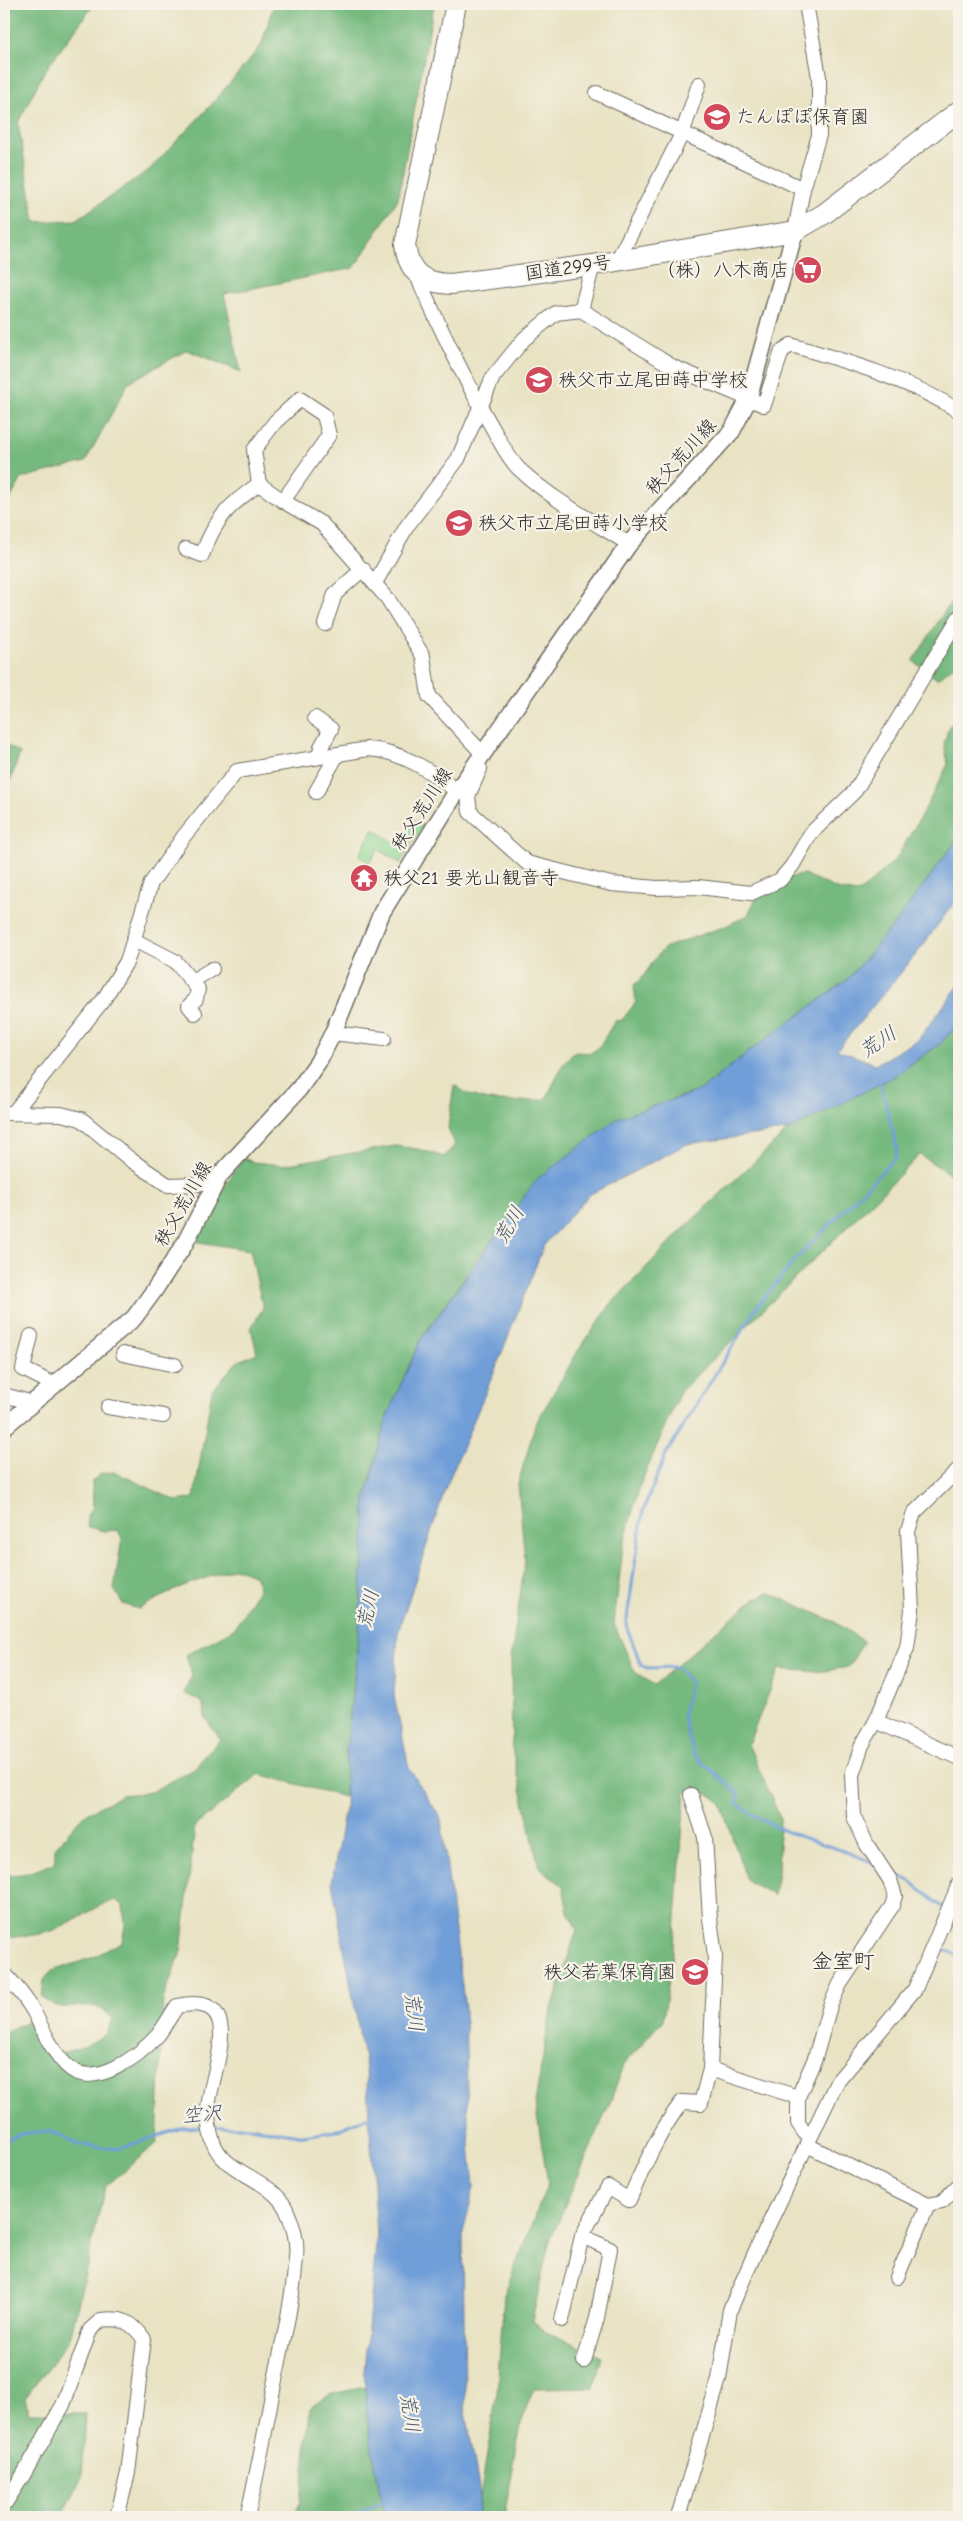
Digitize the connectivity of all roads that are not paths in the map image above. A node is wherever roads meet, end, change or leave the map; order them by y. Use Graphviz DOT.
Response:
graph roads {
  1 [pos="456,4"];
  2 [pos="806,4"];
  3 [pos="699,84"];
  4 [pos="597,92"];
  5 [pos="959,111"];
  6 [pos="682,134"];
  7 [pos="803,189"];
  8 [pos="795,231"];
  9 [pos="617,261"];
  10 [pos="594,265"];
  11 [pos="423,278"];
  12 [pos="581,310"];
  13 [pos="748,400"];
  14 [pos="480,406"];
  15 [pos="959,411"];
  16 [pos="259,484"];
  17 [pos="283,501"];
  18 [pos="629,544"];
  19 [pos="186,549"];
  20 [pos="363,569"];
  21 [pos="375,583"];
  22 [pos="959,617"];
  23 [pos="325,624"];
  24 [pos="315,718"];
  25 [pos="337,755"];
  26 [pos="319,757"];
  27 [pos="479,760"];
  28 [pos="457,790"];
  29 [pos="316,792"];
  30 [pos="134,940"];
  31 [pos="212,969"];
  32 [pos="192,981"];
  33 [pos="195,1012"];
  34 [pos="333,1033"];
  35 [pos="384,1039"];
  36 [pos="9,1112"];
  37 [pos="220,1175"];
  38 [pos="31,1336"];
  39 [pos="123,1354"];
  40 [pos="175,1365"];
  41 [pos="55,1385"];
  42 [pos="4,1395"];
  43 [pos="33,1403"];
  44 [pos="108,1407"];
  45 [pos="163,1416"];
  46 [pos="4,1427"];
  47 [pos="959,1469"];
  48 [pos="876,1721"];
  49 [pos="959,1758"];
  50 [pos="691,1795"];
  51 [pos="959,1884"];
  52 [pos="4,1973"];
  53 [pos="710,2069"];
  54 [pos="798,2097"];
  55 [pos="808,2142"];
  56 [pos="959,2185"];
  57 [pos="928,2205"];
  58 [pos="582,2236"];
  59 [pos="897,2277"];
  60 [pos="562,2320"];
  61 [pos="584,2361"];
  62 [pos="4,2505"];
  63 [pos="118,2517"];
  64 [pos="247,2517"];
  65 [pos="678,2517"];
  1 -- 11 [label="highway"];
  2 -- 7 [label="street"];
  3 -- 6 [label="street"];
  4 -- 6 [label="street"];
  5 -- 8 [label="highway, 国道299号"];
  6 -- 7 [label="street"];
  6 -- 9 [label="street"];
  7 -- 8 [label="street"];
  8 -- 9 [label="highway, 国道299号"];
  8 -- 13 [label="main road, 秩父荒川線"];
  9 -- 10 [label="highway, 国道299号"];
  10 -- 11 [label="highway, 国道299号"];
  10 -- 12 [label="street"];
  11 -- 14 [label="street"];
  12 -- 13 [label="street"];
  12 -- 14 [label="street"];
  13 -- 15 [label="street"];
  13 -- 18 [label="main road, 秩父荒川線"];
  14 -- 18 [label="street"];
  14 -- 21 [label="street"];
  16 -- 17 [label="street"];
  16 -- 17 [label="street"];
  16 -- 19 [label="street"];
  17 -- 20 [label="street"];
  18 -- 27 [label="main road, 秩父荒川線"];
  20 -- 21 [label="street"];
  20 -- 23 [label="street"];
  21 -- 27 [label="street"];
  22 -- 27 [label="street"];
  24 -- 26 [label="street"];
  25 -- 26 [label="street"];
  25 -- 28 [label="street"];
  25 -- 29 [label="street"];
  26 -- 30 [label="street"];
  27 -- 28 [label="main road, 秩父荒川線"];
  28 -- 34 [label="main road, 秩父荒川線"];
  30 -- 32 [label="street"];
  30 -- 36 [label="street"];
  31 -- 32 [label="street"];
  32 -- 33 [label="street"];
  34 -- 35 [label="street"];
  34 -- 37 [label="main road, 秩父荒川線"];
  36 -- 37 [label="street"];
  37 -- 41 [label="main road, 秩父荒川線"];
  38 -- 41 [label="street"];
  39 -- 40 [label="street"];
  41 -- 43 [label="main road, 秩父荒川線"];
  42 -- 43 [label="street"];
  43 -- 46 [label="main road, 秩父荒川線"];
  44 -- 45 [label="street"];
  47 -- 48 [label="street"];
  48 -- 49 [label="street"];
  48 -- 54 [label="street"];
  50 -- 53 [label="street"];
  51 -- 55 [label="street"];
  52 -- 64 [label="street"];
  53 -- 54 [label="street"];
  53 -- 58 [label="street"];
  54 -- 55 [label="street"];
  55 -- 57 [label="street"];
  55 -- 65 [label="street"];
  56 -- 57 [label="street"];
  57 -- 59 [label="street"];
  58 -- 60 [label="street"];
  58 -- 61 [label="street"];
  62 -- 63 [label="street"];
}
